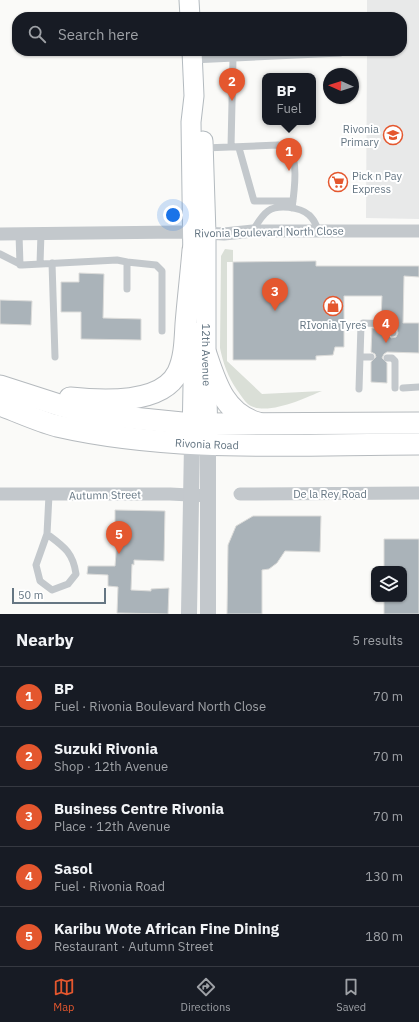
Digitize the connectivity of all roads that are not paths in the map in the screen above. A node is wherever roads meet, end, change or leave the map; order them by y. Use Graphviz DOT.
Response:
graph roads {
  1 [pos="189,0"];
  2 [pos="190,12"];
  3 [pos="192,56"];
  4 [pos="276,56"];
  5 [pos="233,58"];
  6 [pos="194,96"];
  7 [pos="204,148"];
  8 [pos="231,148"];
  9 [pos="239,148"];
  10 [pos="293,205"];
  11 [pos="253,231"];
  12 [pos="319,231"];
  13 [pos="419,231"];
  14 [pos="41,233"];
  15 [pos="0,234"];
  16 [pos="19,234"];
  17 [pos="197,239"];
  18 [pos="0,254"];
  19 [pos="127,262"];
  20 [pos="52,263"];
  21 [pos="40,264"];
  22 [pos="20,265"];
  23 [pos="127,289"];
  24 [pos="162,331"];
  25 [pos="393,333"];
  26 [pos="206,354"];
  27 [pos="391,356"];
  28 [pos="54,357"];
  29 [pos="360,357"];
  30 [pos="371,357"];
  31 [pos="419,387"];
  32 [pos="8,389"];
  33 [pos="359,389"];
  34 [pos="0,405"];
  35 [pos="263,424"];
  36 [pos="419,424"];
  37 [pos="200,434"];
  38 [pos="419,444"];
  39 [pos="419,493"];
  40 [pos="0,494"];
  41 [pos="240,494"];
  42 [pos="49,495"];
  43 [pos="191,495"];
  44 [pos="209,496"];
  45 [pos="47,534"];
  46 [pos="189,614"];
  47 [pos="208,614"];
  1 -- 2 [label="main road"];
  3 -- 5 [label="lane"];
  3 -- 6 [label="main road, 12th Avenue"];
  4 -- 5 [label="lane"];
  5 -- 8 [label="lane"];
  6 -- 7 [label="main road, 12th Avenue"];
  6 -- 17 [label="main road, 12th Avenue"];
  7 -- 8 [label="lane"];
  7 -- 17 [label="main road, 12th Avenue"];
  8 -- 9 [label="lane"];
  9 -- 10 [label="lane"];
  9 -- 10 [label="lane"];
  10 -- 11 [label="lane"];
  10 -- 12 [label="lane"];
  11 -- 12 [label="street, Rivonia Boulevard North Close"];
  11 -- 17 [label="street, Rivonia Boulevard North Close"];
  12 -- 13 [label="street, Rivonia Boulevard North Close"];
  14 -- 16 [label="street, Rivonia Boulevard North Close"];
  14 -- 17 [label="street, Rivonia Boulevard North Close"];
  14 -- 21 [label="lane"];
  15 -- 16 [label="street, Rivonia Boulevard North Close"];
  16 -- 22 [label="lane"];
  17 -- 26 [label="main road, 12th Avenue"];
  17 -- 32 [label="main road"];
  17 -- 37 [label="main road, 12th Avenue"];
  18 -- 22 [label="lane"];
  19 -- 20 [label="lane"];
  19 -- 23 [label="lane"];
  19 -- 24 [label="lane"];
  20 -- 21 [label="lane"];
  20 -- 28 [label="lane"];
  21 -- 22 [label="lane"];
  25 -- 29 [label="lane"];
  26 -- 35 [label="main road"];
  26 -- 37 [label="main road, 12th Avenue"];
  27 -- 31 [label="lane"];
  29 -- 30 [label="lane"];
  29 -- 33 [label="lane"];
  32 -- 37 [label="main road, Rivonia Road"];
  34 -- 37 [label="main road, Rivonia Road"];
  35 -- 36 [label="main road, Rivonia Road"];
  35 -- 37 [label="main road, Rivonia Road"];
  37 -- 38 [label="main road, Rivonia Road"];
  37 -- 43 [label="street, 12th Avenue"];
  37 -- 44 [label="street, 12th Avenue"];
  39 -- 41 [label="street, De la Rey Road"];
  40 -- 42 [label="street, Autumn Street"];
  42 -- 43 [label="street, Autumn Street"];
  42 -- 45 [label="lane"];
  43 -- 44 [label="street, Autumn Street"];
  43 -- 46 [label="street, 12th Avenue"];
  44 -- 47 [label="street, 12th Avenue"];
  45 -- 45 [label="lane"];
}
